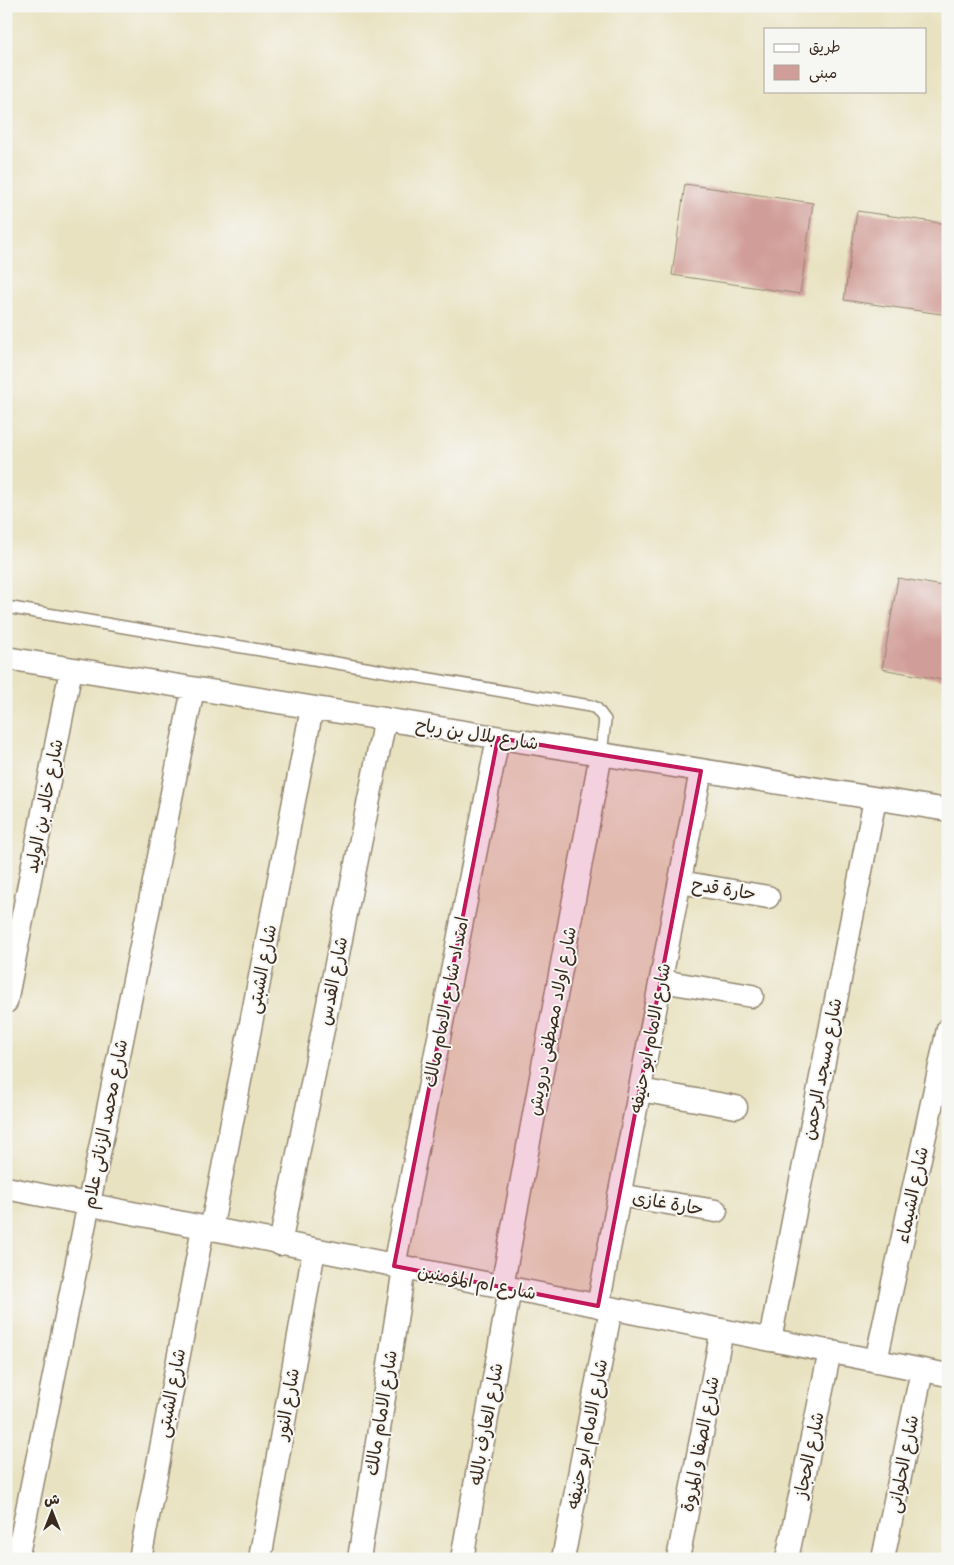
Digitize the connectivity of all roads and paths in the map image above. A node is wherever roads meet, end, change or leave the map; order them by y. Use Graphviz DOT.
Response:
graph roads {
  1 [pos="6,607"];
  2 [pos="6,658"];
  3 [pos="71,669"];
  4 [pos="193,688"];
  5 [pos="312,708"];
  6 [pos="385,719"];
  7 [pos="498,738"];
  8 [pos="601,754"];
  9 [pos="702,771"];
  10 [pos="875,799"];
  11 [pos="948,810"];
  12 [pos="680,882"];
  13 [pos="768,897"];
  14 [pos="661,980"];
  15 [pos="752,996"];
  16 [pos="6,1002"];
  17 [pos="948,1029"];
  18 [pos="640,1090"];
  19 [pos="736,1107"];
  20 [pos="6,1188"];
  21 [pos="620,1195"];
  22 [pos="88,1205"];
  23 [pos="716,1211"];
  24 [pos="207,1229"];
  25 [pos="280,1244"];
  26 [pos="314,1250"];
  27 [pos="399,1267"];
  28 [pos="506,1288"];
  29 [pos="605,1307"];
  30 [pos="722,1330"];
  31 [pos="770,1340"];
  32 [pos="830,1352"];
  33 [pos="876,1360"];
  34 [pos="922,1370"];
  35 [pos="948,1375"];
  36 [pos="17,1559"];
  37 [pos="140,1559"];
  38 [pos="260,1559"];
  39 [pos="359,1559"];
  40 [pos="462,1559"];
  41 [pos="563,1559"];
  42 [pos="678,1559"];
  43 [pos="787,1559"];
  44 [pos="883,1559"];
  1 -- 8 [label="lane"];
  2 -- 3 [label="street, شارع بلال بن رباح"];
  3 -- 4 [label="street, شارع بلال بن رباح"];
  3 -- 16 [label="street, شارع خالد بن الوليد"];
  4 -- 5 [label="street, شارع بلال بن رباح"];
  4 -- 22 [label="street, شارع محمد الزناتى علام"];
  5 -- 6 [label="street, شارع بلال بن رباح"];
  5 -- 24 [label="street, شارع الشبتى"];
  6 -- 7 [label="street, شارع بلال بن رباح"];
  6 -- 25 [label="street, شارع القدس"];
  7 -- 8 [label="street, شارع بلال بن رباح"];
  7 -- 27 [label="street, امتداد شارع الامام مالك"];
  8 -- 9 [label="street, شارع بلال بن رباح"];
  8 -- 28 [label="street, شارع اولاد مصطفى درويش"];
  9 -- 10 [label="street, شارع بلال بن رباح"];
  9 -- 12 [label="street, شارع الامام ابو حنيفه"];
  10 -- 11 [label="street, شارع بلال بن رباح"];
  10 -- 31 [label="street, شارع مسجد الرحمن"];
  12 -- 13 [label="street, حارة قدح"];
  12 -- 14 [label="street, شارع الامام ابو حنيفه"];
  14 -- 15 [label="street"];
  14 -- 18 [label="street, شارع الامام ابو حنيفه"];
  17 -- 33 [label="street, شارع الشيماء"];
  18 -- 19 [label="street"];
  18 -- 21 [label="street, شارع الامام ابو حنيفه"];
  20 -- 22 [label="street, شارع ام المؤمنين"];
  21 -- 23 [label="street, حارة غازى"];
  21 -- 29 [label="street, شارع الامام ابو حنيفه"];
  22 -- 24 [label="street, شارع ام المؤمنين"];
  22 -- 36 [label="street, شارع محمد الزناتى علام"];
  24 -- 25 [label="street, شارع ام المؤمنين"];
  24 -- 37 [label="street, شارع الشبتى"];
  25 -- 26 [label="street, شارع ام المؤمنين"];
  26 -- 27 [label="street, شارع ام المؤمنين"];
  26 -- 38 [label="street, شارع النور"];
  27 -- 28 [label="street, شارع ام المؤمنين"];
  27 -- 39 [label="street, شارع الامام مالك"];
  28 -- 29 [label="street, شارع ام المؤمنين"];
  28 -- 40 [label="street, شارع العارف بالله"];
  29 -- 30 [label="street, شارع ام المؤمنين"];
  29 -- 41 [label="street, شارع الامام ابو حنيفه"];
  30 -- 31 [label="street, شارع ام المؤمنين"];
  30 -- 42 [label="street, شارع الصفا و المروة"];
  31 -- 32 [label="street, شارع ام المؤمنين"];
  32 -- 33 [label="street, شارع ام المؤمنين"];
  32 -- 43 [label="street, شارع الحجاز"];
  33 -- 34 [label="street, شارع ام المؤمنين"];
  34 -- 35 [label="street, شارع ام المؤمنين"];
  34 -- 44 [label="street, شارع الحلوانى"];
}
